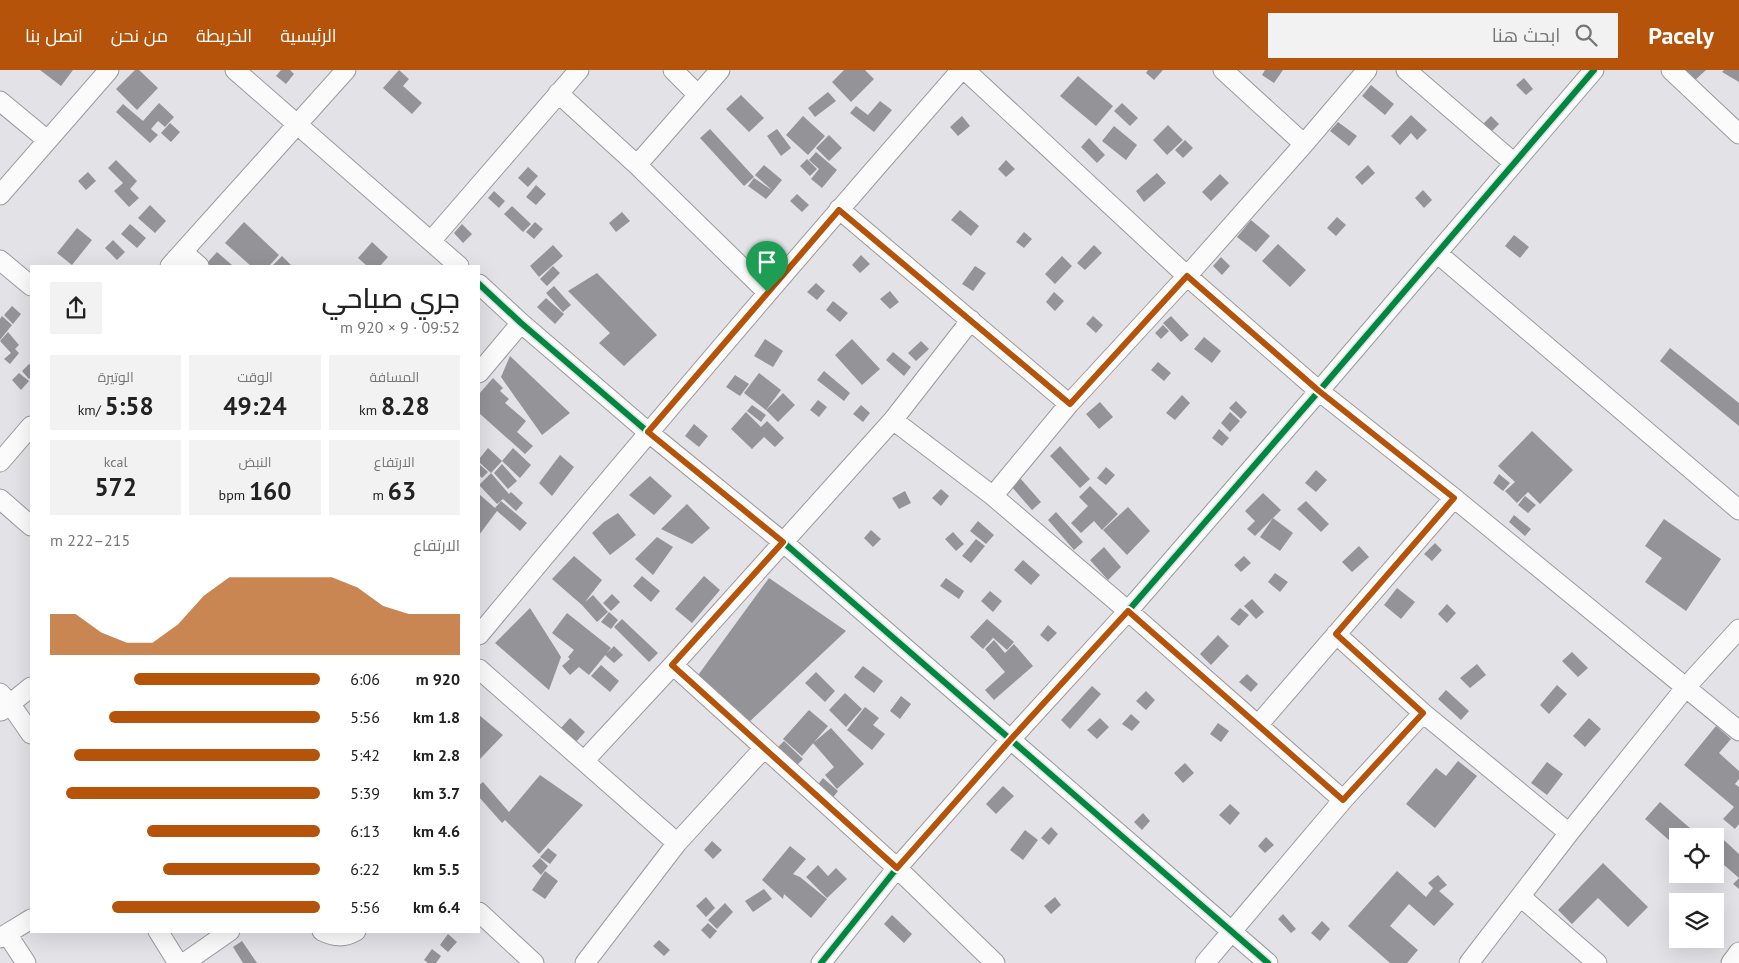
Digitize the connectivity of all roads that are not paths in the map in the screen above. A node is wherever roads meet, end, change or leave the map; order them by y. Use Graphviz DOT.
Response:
graph roads {
  1 [pos="109,70"];
  2 [pos="236,70"];
  3 [pos="346,70"];
  4 [pos="579,70"];
  5 [pos="673,70"];
  6 [pos="720,70"];
  7 [pos="961,70"];
  8 [pos="965,70"];
  9 [pos="1223,70"];
  10 [pos="1367,70"];
  11 [pos="1406,70"];
  12 [pos="1594,70"];
  13 [pos="1671,70"];
  14 [pos="558,93"];
  15 [pos="698,95"];
  16 [pos="0,101"];
  17 [pos="297,125"];
  18 [pos="1739,134"];
  19 [pos="47,140"];
  20 [pos="1304,144"];
  21 [pos="1514,163"];
  22 [pos="637,165"];
  23 [pos="0,195"];
  24 [pos="839,210"];
  25 [pos="431,240"];
  26 [pos="183,252"];
  27 [pos="1437,253"];
  28 [pos="0,260"];
  29 [pos="171,265"];
  30 [pos="199,265"];
  31 [pos="458,265"];
  32 [pos="1187,276"];
  33 [pos="30,285"];
  34 [pos="480,285"];
  35 [pos="767,292"];
  36 [pos="971,320"];
  37 [pos="521,323"];
  38 [pos="480,372"];
  39 [pos="1319,391"];
  40 [pos="1070,404"];
  41 [pos="893,420"];
  42 [pos="30,427"];
  43 [pos="648,432"];
  44 [pos="0,462"];
  45 [pos="993,496"];
  46 [pos="1454,498"];
  47 [pos="0,500"];
  48 [pos="1739,510"];
  49 [pos="30,525"];
  50 [pos="783,542"];
  51 [pos="1128,611"];
  52 [pos="1739,629"];
  53 [pos="480,634"];
  54 [pos="1336,634"];
  55 [pos="672,665"];
  56 [pos="480,670"];
  57 [pos="1686,687"];
  58 [pos="30,688"];
  59 [pos="4,703"];
  60 [pos="1423,713"];
  61 [pos="1258,725"];
  62 [pos="1739,731"];
  63 [pos="30,733"];
  64 [pos="1011,739"];
  65 [pos="764,748"];
  66 [pos="584,761"];
  67 [pos="1343,800"];
  68 [pos="1569,833"];
  69 [pos="677,843"];
  70 [pos="897,868"];
  71 [pos="1521,897"];
  72 [pos="480,913"];
  73 [pos="30,920"];
  74 [pos="1233,931"];
  75 [pos="159,933"];
  76 [pos="227,933"];
  77 [pos="327,933"];
  78 [pos="353,933"];
  79 [pos="3,936"];
  80 [pos="1739,952"];
  81 [pos="26,963"];
  82 [pos="178,963"];
  83 [pos="184,963"];
  84 [pos="534,963"];
  85 [pos="585,963"];
  86 [pos="821,963"];
  87 [pos="995,963"];
  88 [pos="1205,963"];
  89 [pos="1268,963"];
  90 [pos="1468,963"];
  91 [pos="1596,963"];
  92 [pos="1731,963"];
  1 -- 19 [label="street"];
  2 -- 17 [label="street"];
  3 -- 17 [label="street"];
  4 -- 14 [label="street"];
  5 -- 15 [label="street"];
  6 -- 15 [label="street"];
  7 -- 24 [label="street"];
  8 -- 32 [label="street"];
  9 -- 20 [label="street"];
  10 -- 20 [label="street"];
  11 -- 21 [label="street"];
  12 -- 21 [label="street"];
  13 -- 18 [label="street"];
  14 -- 22 [label="street"];
  14 -- 25 [label="street"];
  15 -- 22 [label="street"];
  16 -- 19 [label="street"];
  17 -- 25 [label="street"];
  17 -- 26 [label="street"];
  19 -- 23 [label="street"];
  20 -- 32 [label="street"];
  21 -- 27 [label="street"];
  22 -- 35 [label="street"];
  24 -- 35 [label="street"];
  24 -- 36 [label="street"];
  25 -- 31 [label="street"];
  26 -- 29 [label="street"];
  26 -- 30 [label="street"];
  27 -- 39 [label="street"];
  27 -- 48 [label="street"];
  28 -- 33 [label="street"];
  32 -- 39 [label="street"];
  32 -- 40 [label="street"];
  34 -- 37 [label="street"];
  35 -- 43 [label="street"];
  36 -- 40 [label="street"];
  36 -- 41 [label="street"];
  37 -- 38 [label="street"];
  37 -- 43 [label="street"];
  39 -- 46 [label="street"];
  39 -- 51 [label="street"];
  40 -- 45 [label="street"];
  41 -- 45 [label="street"];
  41 -- 50 [label="street"];
  42 -- 44 [label="street"];
  43 -- 50 [label="street"];
  43 -- 53 [label="street"];
  45 -- 51 [label="street"];
  46 -- 54 [label="street"];
  46 -- 57 [label="street"];
  47 -- 49 [label="street"];
  50 -- 55 [label="street"];
  50 -- 64 [label="street"];
  51 -- 61 [label="street"];
  51 -- 64 [label="street"];
  52 -- 57 [label="street"];
  54 -- 60 [label="street"];
  54 -- 61 [label="street"];
  55 -- 65 [label="street"];
  55 -- 66 [label="street"];
  56 -- 66 [label="street"];
  57 -- 62 [label="street"];
  57 -- 68 [label="street"];
  58 -- 59 [label="street"];
  59 -- 63 [label="street"];
  60 -- 67 [label="street"];
  60 -- 68 [label="street"];
  61 -- 67 [label="street"];
  64 -- 70 [label="street"];
  64 -- 74 [label="street"];
  65 -- 69 [label="street"];
  65 -- 70 [label="street"];
  66 -- 69 [label="street"];
  67 -- 74 [label="street"];
  68 -- 71 [label="street"];
  69 -- 85 [label="street"];
  70 -- 86 [label="street"];
  70 -- 87 [label="street"];
  71 -- 90 [label="street"];
  71 -- 91 [label="street"];
  72 -- 84 [label="street"];
  73 -- 79 [label="street"];
  74 -- 88 [label="street"];
  74 -- 89 [label="street"];
  75 -- 82 [label="street"];
  76 -- 83 [label="street"];
  77 -- 78 [label="street"];
  79 -- 81 [label="street"];
  80 -- 92 [label="street"];
}
